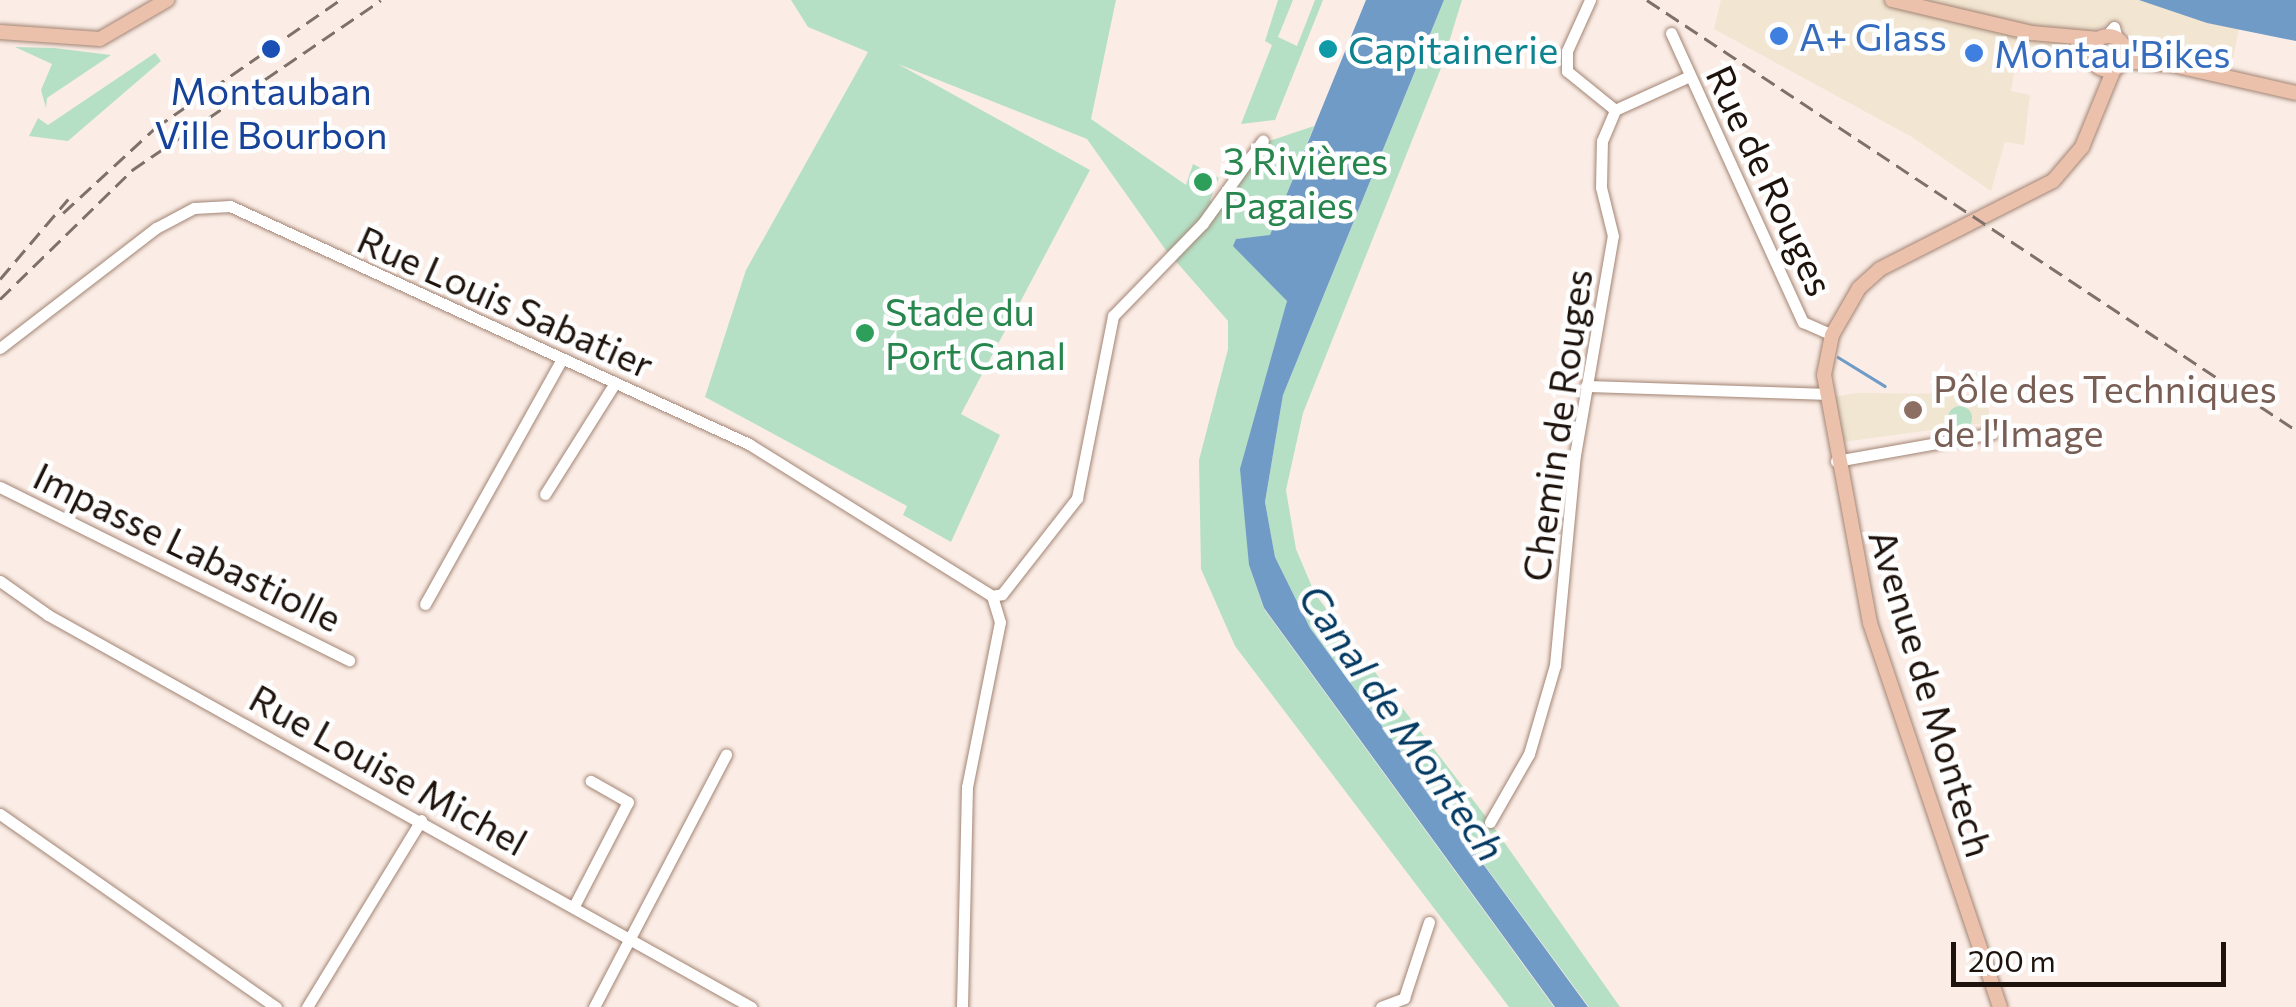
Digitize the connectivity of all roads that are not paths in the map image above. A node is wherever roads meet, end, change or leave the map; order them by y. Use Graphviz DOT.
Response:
graph roads {
  1 [pos="167,0"];
  2 [pos="1590,0"];
  3 [pos="1892,0"];
  4 [pos="0,32"];
  5 [pos="1671,33"];
  6 [pos="2032,33"];
  7 [pos="2111,40"];
  8 [pos="2094,61"];
  9 [pos="2119,65"];
  10 [pos="2173,65"];
  11 [pos="1690,76"];
  12 [pos="2296,93"];
  13 [pos="1614,110"];
  14 [pos="2099,110"];
  15 [pos="1263,140"];
  16 [pos="1832,335"];
  17 [pos="0,348"];
  18 [pos="562,359"];
  19 [pos="615,383"];
  20 [pos="1586,386"];
  21 [pos="1824,394"];
  22 [pos="1993,433"];
  23 [pos="1836,461"];
  24 [pos="0,487"];
  25 [pos="546,494"];
  26 [pos="0,581"];
  27 [pos="992,596"];
  28 [pos="426,604"];
  29 [pos="349,660"];
  30 [pos="726,754"];
  31 [pos="591,781"];
  32 [pos="0,814"];
  33 [pos="421,820"];
  34 [pos="1490,822"];
  35 [pos="574,906"];
  36 [pos="1429,922"];
  37 [pos="631,936"];
  38 [pos="1408,1002"];
  39 [pos="276,1007"];
  40 [pos="307,1007"];
  41 [pos="594,1007"];
  42 [pos="751,1007"];
  43 [pos="962,1007"];
  44 [pos="1381,1007"];
  45 [pos="2000,1007"];
  1 -- 4 [label="main road"];
  2 -- 13 [label="street"];
  3 -- 6 [label="main road"];
  5 -- 11 [label="street, Rue de Rouges"];
  6 -- 7 [label="main road"];
  6 -- 8 [label="main road"];
  7 -- 8 [label="main road"];
  7 -- 9 [label="main road"];
  7 -- 10 [label="main road"];
  8 -- 9 [label="main road"];
  8 -- 14 [label="main road"];
  9 -- 10 [label="main road"];
  9 -- 14 [label="main road, Avenue de Montech"];
  10 -- 12 [label="main road"];
  11 -- 13 [label="street"];
  11 -- 16 [label="street, Rue de Rouges"];
  13 -- 20 [label="street, Chemin de Rouges"];
  14 -- 16 [label="main road, Avenue de Montech"];
  15 -- 27 [label="street"];
  16 -- 21 [label="main road, Avenue de Montech"];
  17 -- 18 [label="street, Rue Louis Sabatier"];
  18 -- 19 [label="street, Rue Louis Sabatier"];
  18 -- 28 [label="street"];
  19 -- 25 [label="street"];
  19 -- 27 [label="street, Rue Louis Sabatier"];
  20 -- 21 [label="street"];
  20 -- 34 [label="street, Chemin de Rouges"];
  21 -- 23 [label="main road, Avenue de Montech"];
  22 -- 23 [label="street"];
  23 -- 45 [label="main road, Avenue de Montech"];
  24 -- 29 [label="street, Impasse Labastiolle"];
  26 -- 33 [label="street, Rue Louise Michel"];
  27 -- 43 [label="street"];
  30 -- 37 [label="street"];
  31 -- 35 [label="street"];
  32 -- 39 [label="street"];
  33 -- 35 [label="street, Rue Louise Michel"];
  33 -- 40 [label="street"];
  35 -- 37 [label="street, Rue Louise Michel"];
  36 -- 38 [label="street"];
  37 -- 41 [label="street"];
  37 -- 42 [label="street, Rue Louise Michel"];
  38 -- 44 [label="street"];
}
